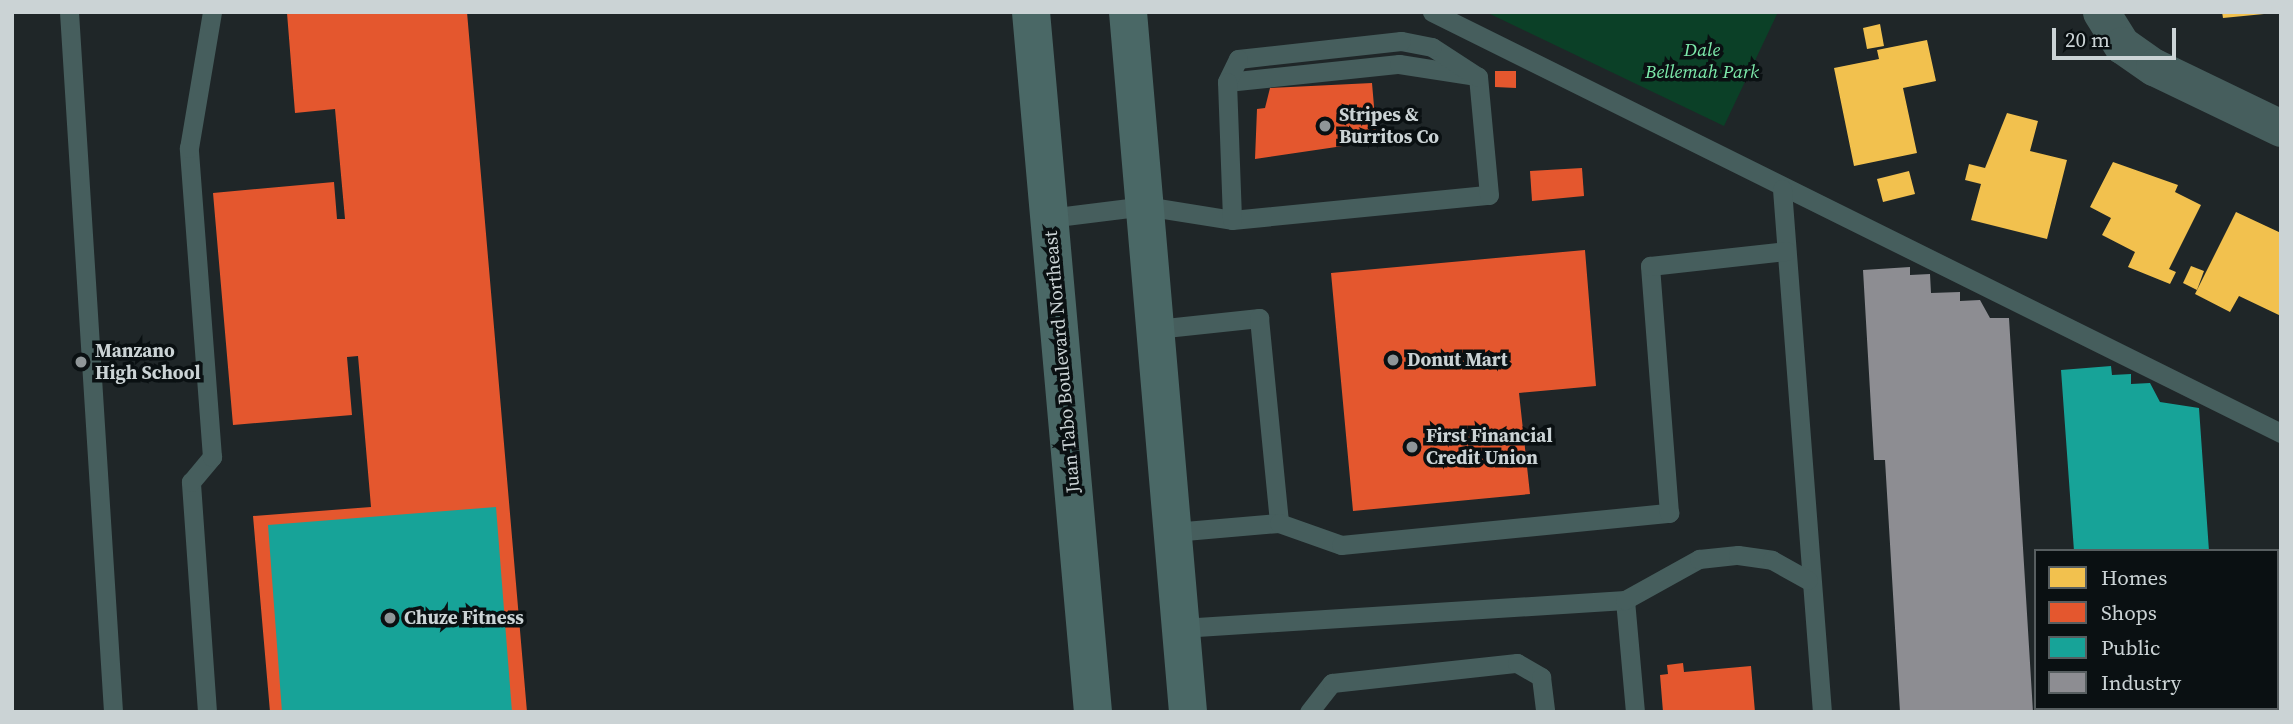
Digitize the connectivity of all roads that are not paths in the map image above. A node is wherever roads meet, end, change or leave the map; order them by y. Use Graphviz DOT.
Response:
graph roads {
  1 [pos="69,12"];
  2 [pos="212,12"];
  3 [pos="1031,12"];
  4 [pos="1128,12"];
  5 [pos="1432,12"];
  6 [pos="2101,12"];
  7 [pos="2281,128"];
  8 [pos="1782,189"];
  9 [pos="1145,206"];
  10 [pos="1049,218"];
  11 [pos="1232,220"];
  12 [pos="1786,251"];
  13 [pos="1156,329"];
  14 [pos="2281,432"];
  15 [pos="1279,523"];
  16 [pos="1173,532"];
  17 [pos="1808,580"];
  18 [pos="1625,600"];
  19 [pos="1181,628"];
  20 [pos="113,712"];
  21 [pos="207,712"];
  22 [pos="1093,712"];
  23 [pos="1188,712"];
  24 [pos="1309,712"];
  25 [pos="1545,712"];
  26 [pos="1635,712"];
  27 [pos="1822,712"];
  1 -- 20 [label="lane"];
  2 -- 21 [label="lane"];
  3 -- 10 [label="main road, Juan Tabo Boulevard Northeast"];
  4 -- 9 [label="main road"];
  5 -- 8 [label="lane"];
  6 -- 7 [label="street"];
  8 -- 12 [label="lane"];
  8 -- 14 [label="lane"];
  9 -- 10 [label="lane"];
  9 -- 11 [label="lane"];
  9 -- 13 [label="main road"];
  10 -- 22 [label="main road, Juan Tabo Boulevard Northeast"];
  11 -- 11 [label="lane"];
  12 -- 15 [label="lane"];
  12 -- 17 [label="lane"];
  13 -- 15 [label="lane"];
  13 -- 16 [label="main road"];
  15 -- 16 [label="lane"];
  16 -- 19 [label="main road"];
  17 -- 18 [label="lane"];
  17 -- 27 [label="lane"];
  18 -- 19 [label="lane"];
  18 -- 26 [label="lane"];
  19 -- 23 [label="main road"];
  24 -- 25 [label="lane"];
}
